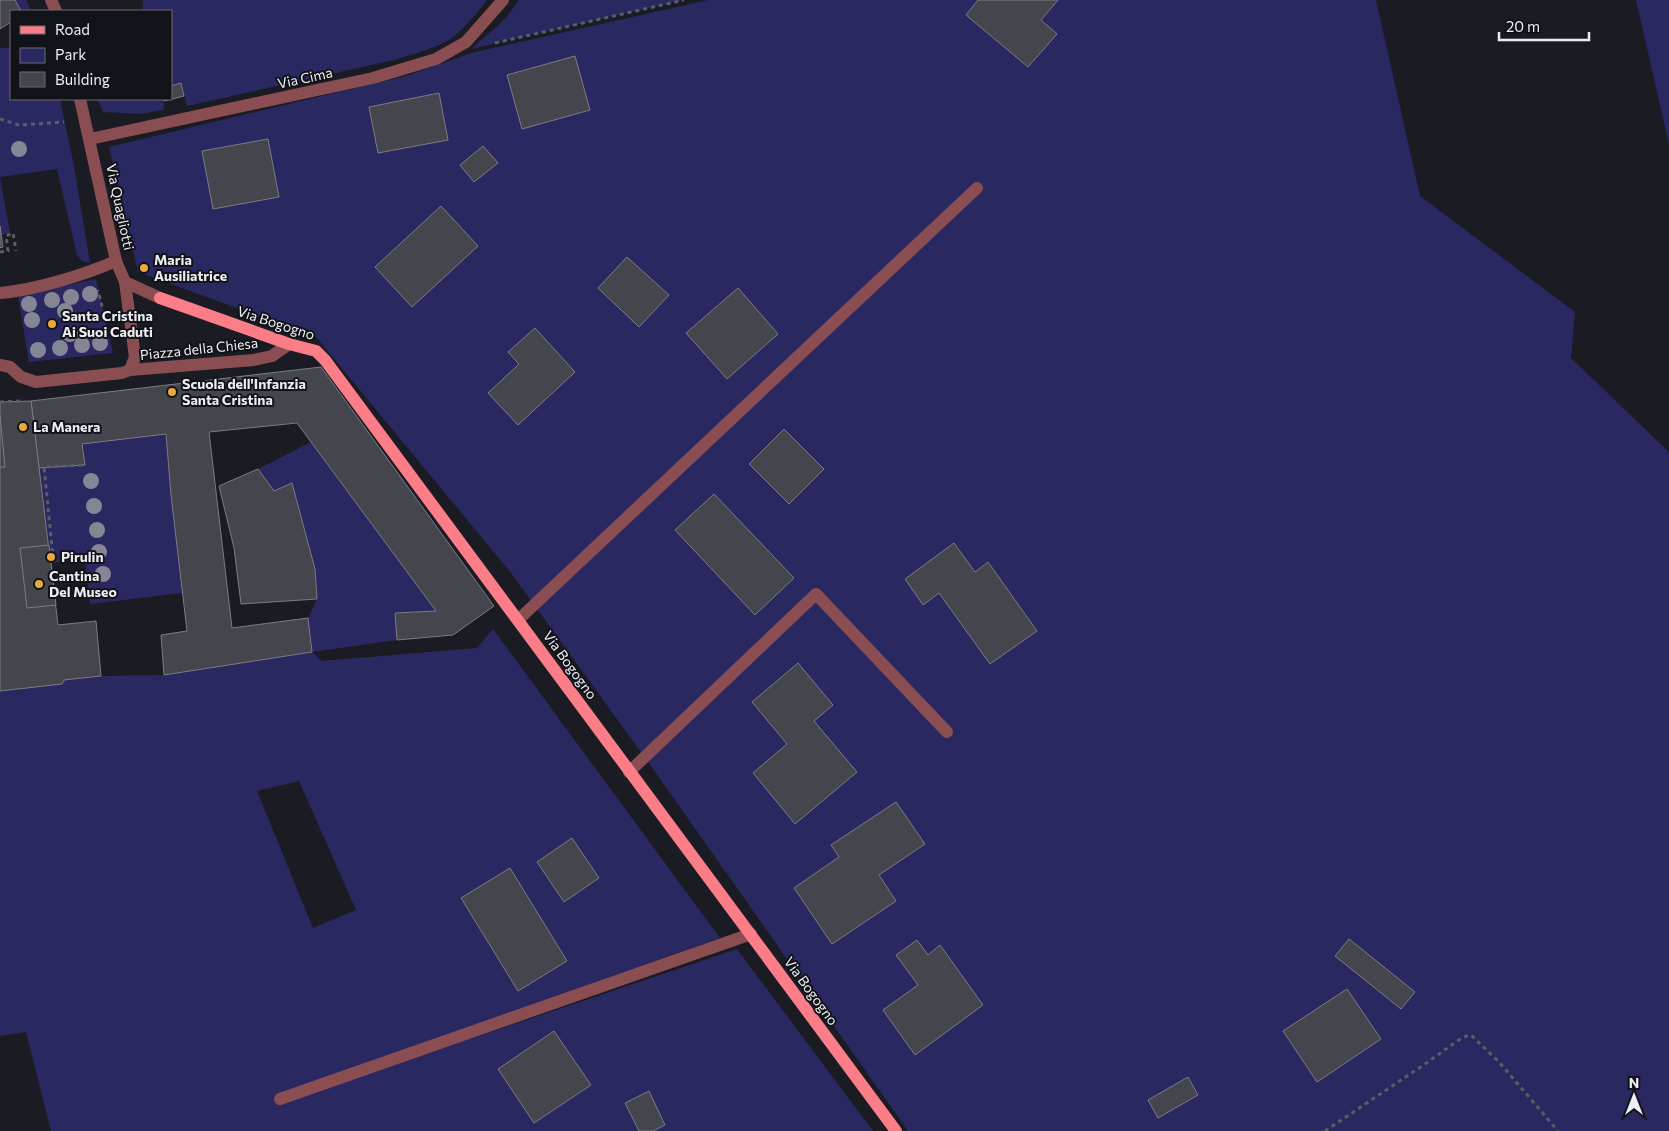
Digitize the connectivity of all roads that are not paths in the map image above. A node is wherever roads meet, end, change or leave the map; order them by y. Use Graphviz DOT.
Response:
graph roads {
  1 [pos="503,0"];
  2 [pos="80,100"];
  3 [pos="90,139"];
  4 [pos="978,188"];
  5 [pos="116,261"];
  6 [pos="125,282"];
  7 [pos="0,293"];
  8 [pos="160,298"];
  9 [pos="290,344"];
  10 [pos="0,365"];
  11 [pos="130,370"];
  12 [pos="518,620"];
  13 [pos="947,732"];
  14 [pos="629,772"];
  15 [pos="751,934"];
  16 [pos="280,1099"];
  17 [pos="893,1130"];
  1 -- 3 [label="street, Via Cima"];
  2 -- 3 [label="street, Via Quagliotti"];
  3 -- 5 [label="street, Via Quagliotti"];
  4 -- 12 [label="street"];
  5 -- 6 [label="street, Via Quagliotti"];
  5 -- 7 [label="street"];
  6 -- 8 [label="street"];
  6 -- 11 [label="street, Piazza della Chiesa"];
  8 -- 9 [label="main road, Via Bogogno"];
  9 -- 11 [label="street, Piazza della Chiesa"];
  9 -- 12 [label="main road, Via Bogogno"];
  10 -- 11 [label="street, Piazza della Chiesa"];
  12 -- 14 [label="main road, Via Bogogno"];
  13 -- 14 [label="street"];
  14 -- 15 [label="main road, Via Bogogno"];
  15 -- 16 [label="street"];
  15 -- 17 [label="main road, Via Bogogno"];
}
